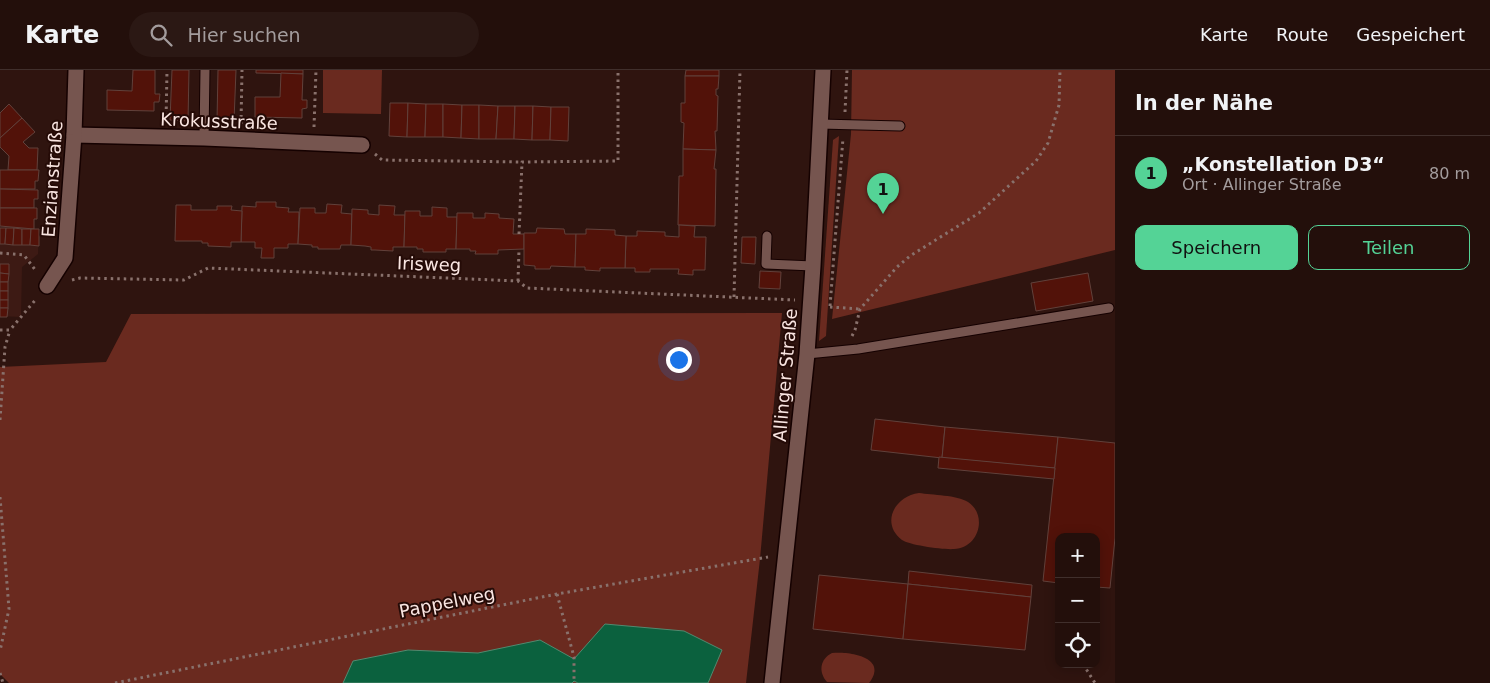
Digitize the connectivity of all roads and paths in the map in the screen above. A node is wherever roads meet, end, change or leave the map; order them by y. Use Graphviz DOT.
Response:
graph roads {
  1 [pos="76,70"];
  2 [pos="167,70"];
  3 [pos="205,70"];
  4 [pos="242,70"];
  5 [pos="316,70"];
  6 [pos="618,70"];
  7 [pos="740,70"];
  8 [pos="823,70"];
  9 [pos="1060,70"];
  10 [pos="820,124"];
  11 [pos="900,126"];
  12 [pos="74,135"];
  13 [pos="165,137"];
  14 [pos="204,138"];
  15 [pos="240,140"];
  16 [pos="314,143"];
  17 [pos="362,145"];
  18 [pos="522,162"];
  19 [pos="520,234"];
  20 [pos="767,236"];
  21 [pos="519,249"];
  22 [pos="0,253"];
  23 [pos="813,266"];
  24 [pos="518,281"];
  25 [pos="47,286"];
  26 [pos="734,297"];
  27 [pos="811,300"];
  28 [pos="830,307"];
  29 [pos="860,308"];
  30 [pos="1108,308"];
  31 [pos="0,330"];
  32 [pos="10,330"];
  33 [pos="826,352"];
  34 [pos="807,354"];
  35 [pos="0,420"];
  36 [pos="0,497"];
  37 [pos="786,555"];
  38 [pos="557,594"];
  39 [pos="0,651"];
  40 [pos="1086,668"];
  41 [pos="0,673"];
  42 [pos="3,683"];
  43 [pos="115,683"];
  44 [pos="574,683"];
  45 [pos="772,683"];
  46 [pos="1095,683"];
  1 -- 12 [label="street, Enzianstraße"];
  2 -- 13 [label="path"];
  3 -- 14 [label="lane"];
  4 -- 15 [label="path"];
  5 -- 16 [label="path"];
  6 -- 18 [label="path"];
  7 -- 26 [label="path"];
  8 -- 10 [label="street, Allinger Straße"];
  9 -- 29 [label="path"];
  10 -- 11 [label="lane"];
  10 -- 23 [label="street, Allinger Straße"];
  12 -- 13 [label="street, Krokusstraße"];
  12 -- 25 [label="street, Enzianstraße"];
  13 -- 14 [label="street, Krokusstraße"];
  14 -- 15 [label="street, Krokusstraße"];
  15 -- 16 [label="street, Krokusstraße"];
  16 -- 17 [label="street, Krokusstraße"];
  17 -- 18 [label="path"];
  18 -- 19 [label="path"];
  20 -- 23 [label="lane"];
  21 -- 24 [label="path"];
  22 -- 25 [label="path"];
  23 -- 27 [label="street, Allinger Straße"];
  24 -- 25 [label="path, Irisweg"];
  24 -- 26 [label="path, Irisweg"];
  25 -- 32 [label="path"];
  26 -- 27 [label="path, Irisweg"];
  27 -- 34 [label="street, Allinger Straße"];
  28 -- 29 [label="path"];
  29 -- 33 [label="path"];
  30 -- 33 [label="lane"];
  31 -- 32 [label="path"];
  32 -- 35 [label="path"];
  33 -- 34 [label="lane"];
  34 -- 37 [label="street, Allinger Straße"];
  36 -- 39 [label="path"];
  37 -- 38 [label="path, Pappelweg"];
  37 -- 45 [label="street, Allinger Straße"];
  38 -- 43 [label="path, Pappelweg"];
  38 -- 44 [label="path"];
  40 -- 46 [label="path"];
  41 -- 42 [label="path"];
}
